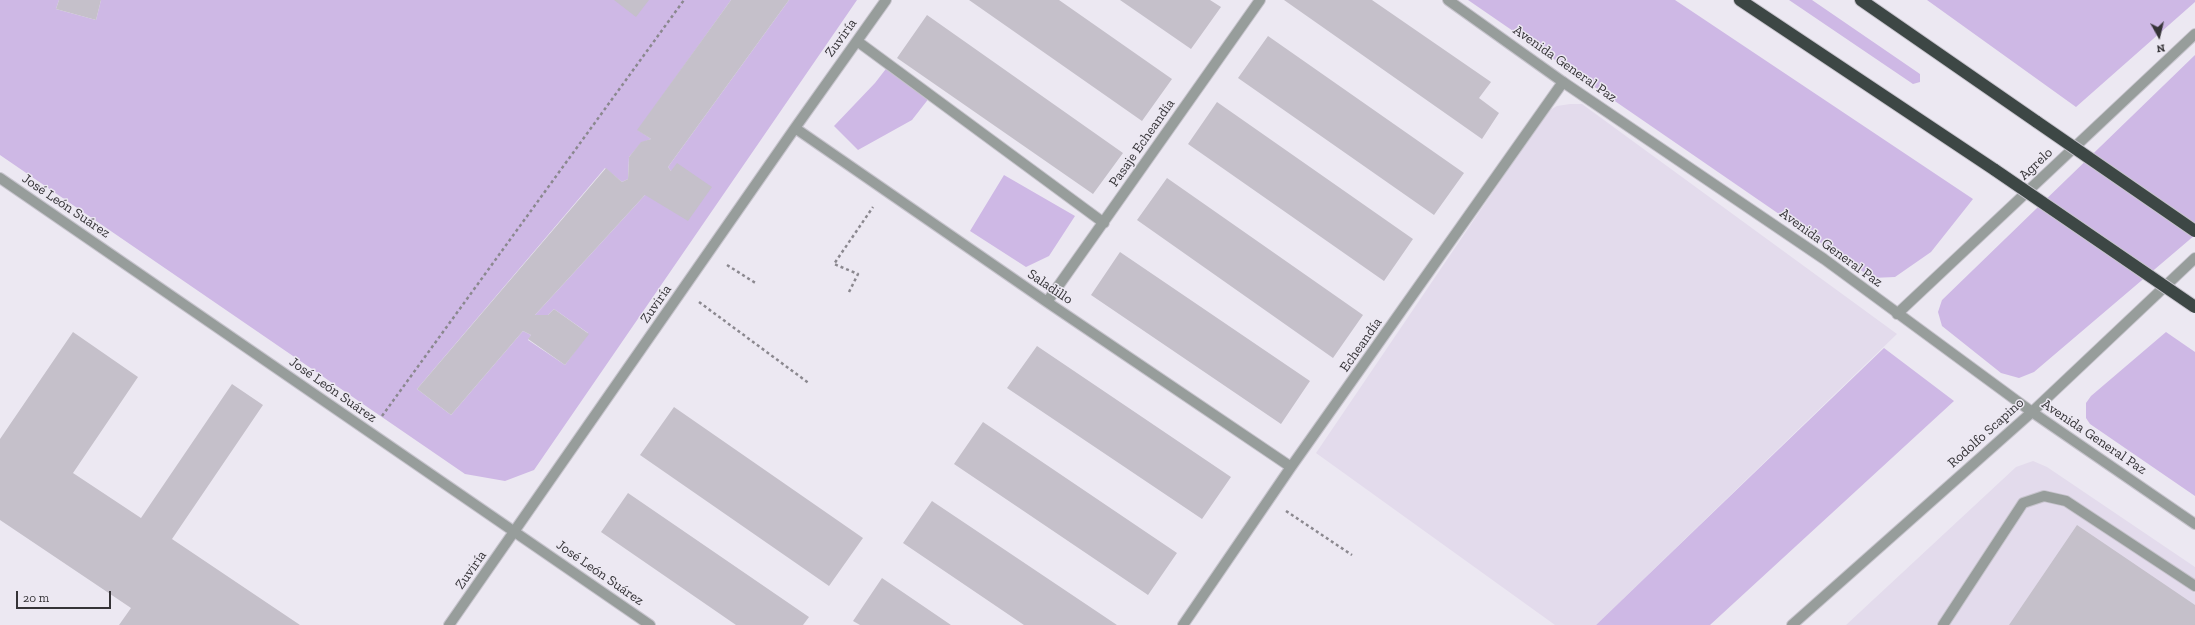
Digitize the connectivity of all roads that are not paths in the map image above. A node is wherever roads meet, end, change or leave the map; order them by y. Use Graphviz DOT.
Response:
graph roads {
  1 [pos="886,0"];
  2 [pos="1260,0"];
  3 [pos="1448,0"];
  4 [pos="1740,0"];
  5 [pos="1861,0"];
  6 [pos="2195,34"];
  7 [pos="857,41"];
  8 [pos="1563,82"];
  9 [pos="794,128"];
  10 [pos="0,178"];
  11 [pos="1104,222"];
  12 [pos="2195,231"];
  13 [pos="2195,258"];
  14 [pos="1047,302"];
  15 [pos="2195,307"];
  16 [pos="1897,314"];
  17 [pos="2032,412"];
  18 [pos="1291,467"];
  19 [pos="2195,524"];
  20 [pos="515,531"];
  21 [pos="2195,586"];
  22 [pos="449,625"];
  23 [pos="650,625"];
  24 [pos="1183,625"];
  25 [pos="1792,625"];
  26 [pos="1942,625"];
  1 -- 7 [label="street, Zuviría"];
  2 -- 11 [label="street, Pasaje Echeandía"];
  3 -- 8 [label="street, Avenida General Paz"];
  4 -- 15 [label="highway, bridge"];
  5 -- 12 [label="highway, bridge"];
  6 -- 16 [label="street, Agrelo"];
  7 -- 9 [label="street, Zuviría"];
  7 -- 11 [label="street"];
  8 -- 16 [label="street, Avenida General Paz"];
  8 -- 18 [label="street, Echeandía"];
  9 -- 14 [label="street, Saladillo"];
  9 -- 20 [label="street, Zuviría"];
  10 -- 20 [label="street, José León Suárez"];
  11 -- 14 [label="street, Pasaje Echeandía"];
  13 -- 17 [label="street, Rodolfo Scapino"];
  14 -- 18 [label="street, Saladillo"];
  16 -- 17 [label="street, Avenida General Paz"];
  17 -- 19 [label="street, Avenida General Paz"];
  17 -- 25 [label="street, Rodolfo Scapino"];
  18 -- 24 [label="street, Echeandía"];
  20 -- 22 [label="street, Zuviría"];
  20 -- 23 [label="street, José León Suárez"];
  21 -- 26 [label="street"];
}
